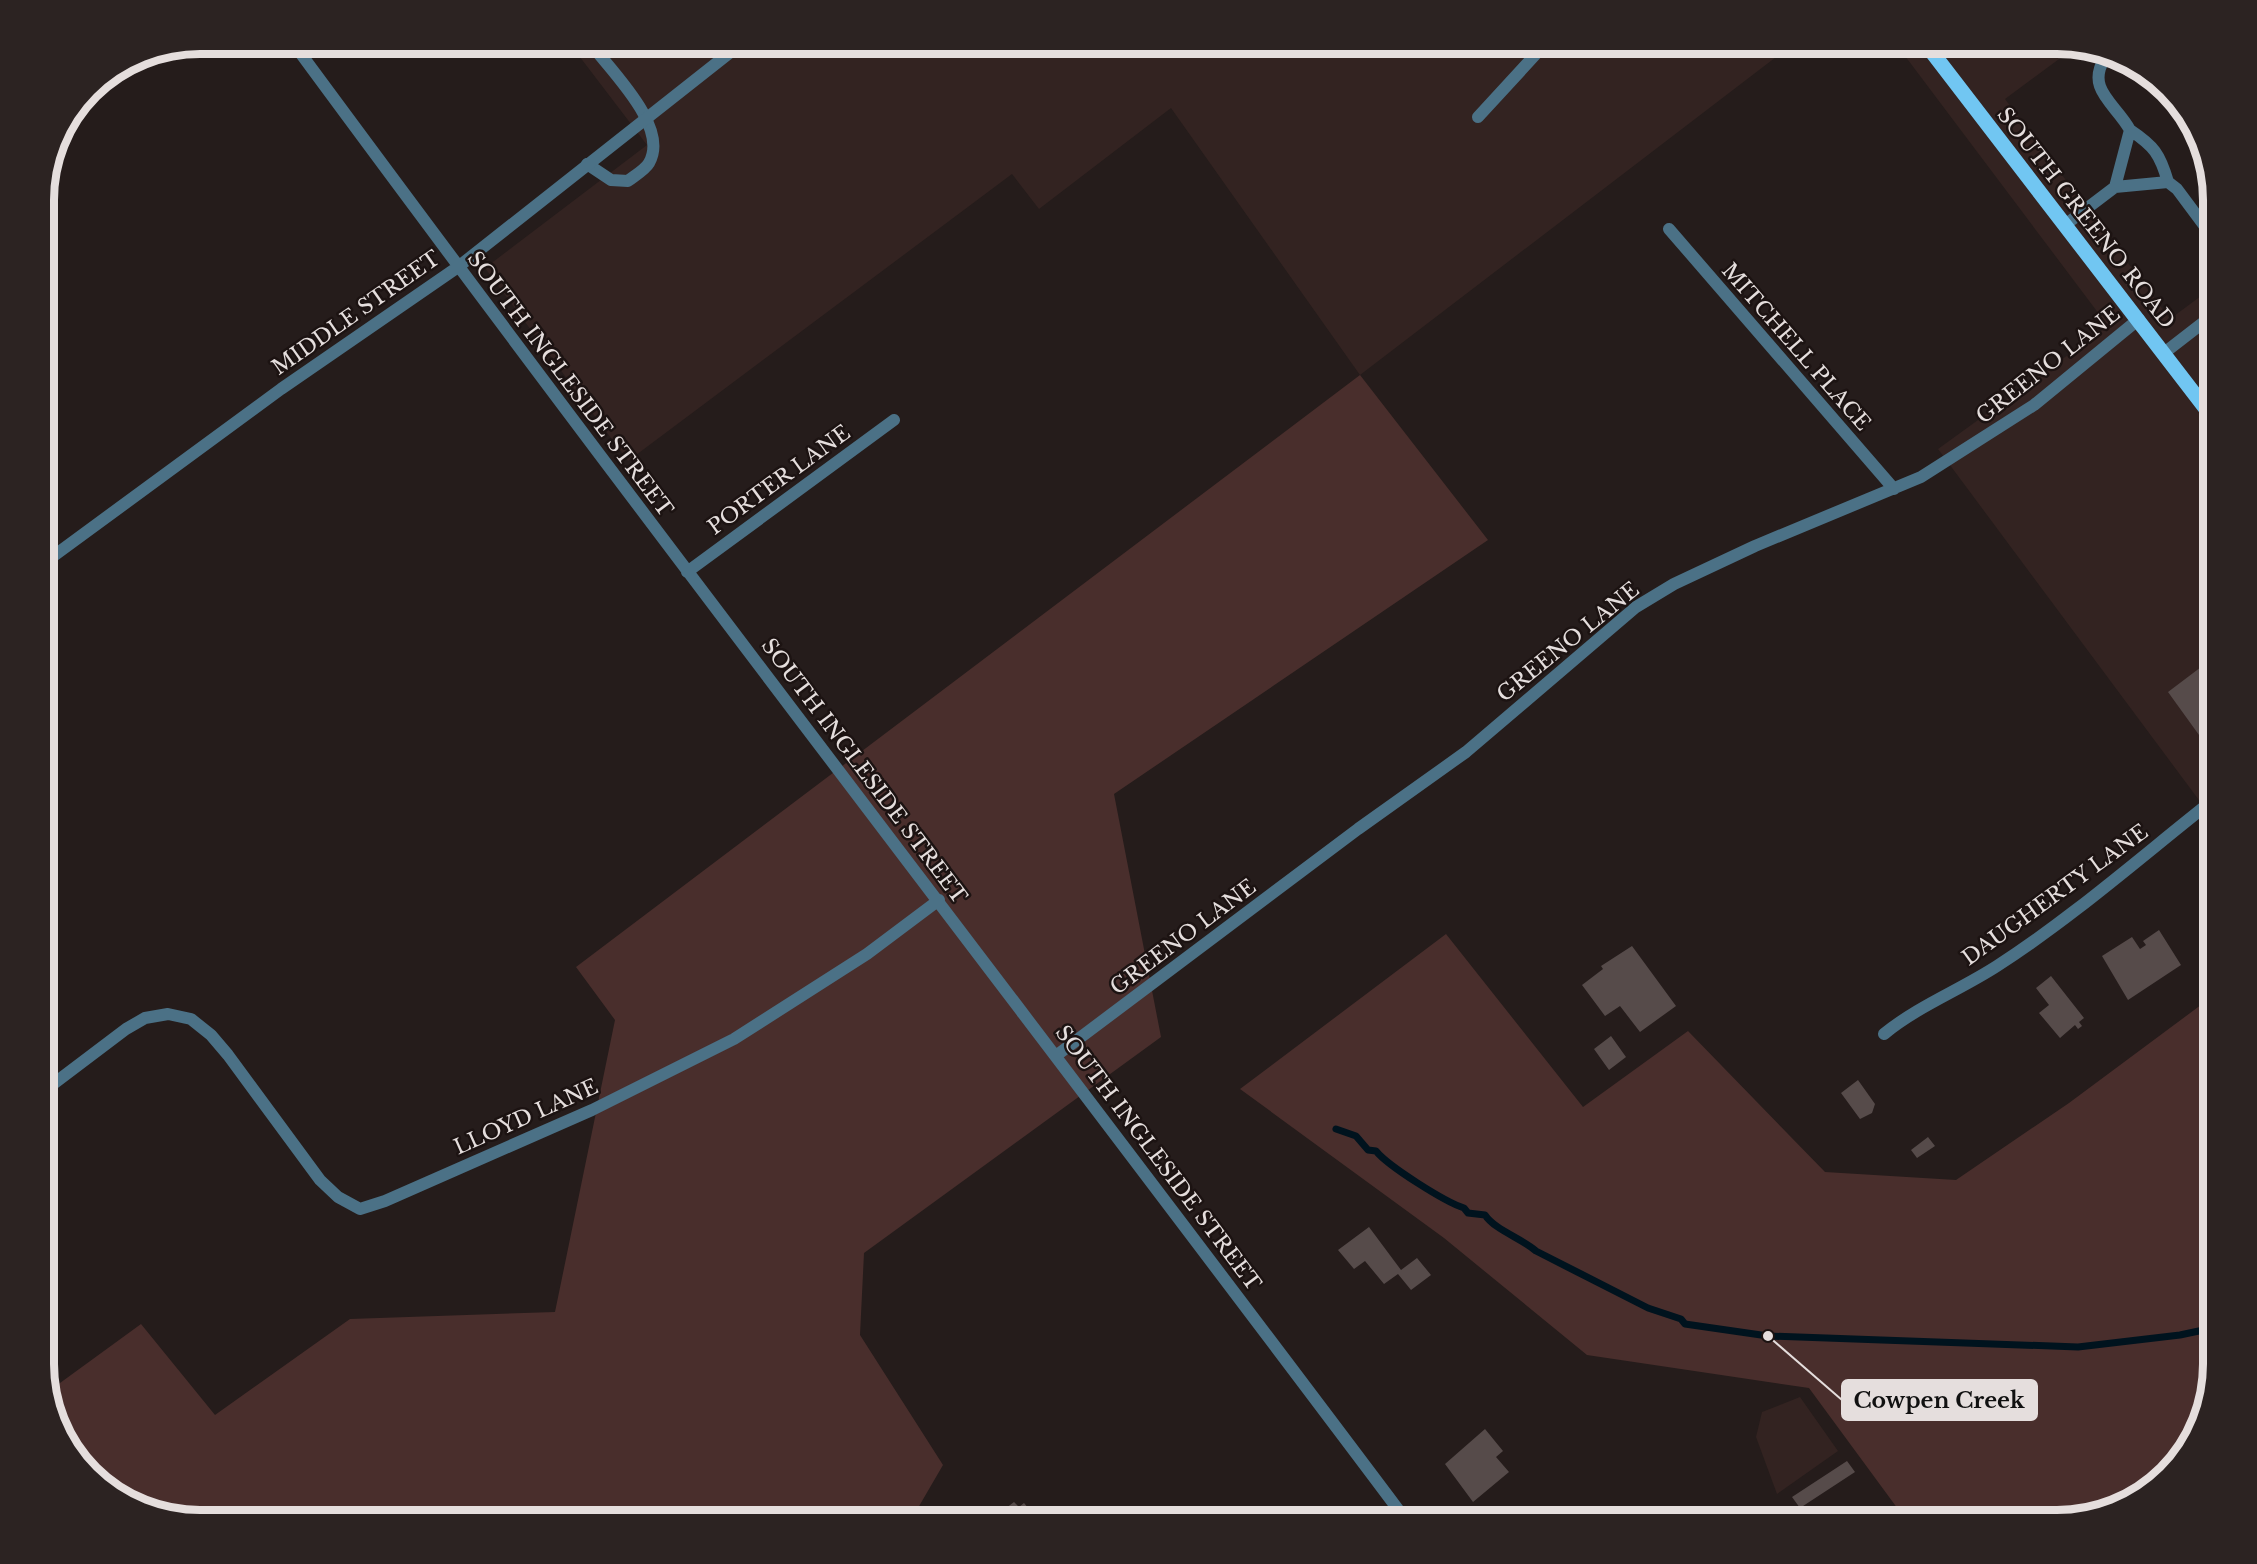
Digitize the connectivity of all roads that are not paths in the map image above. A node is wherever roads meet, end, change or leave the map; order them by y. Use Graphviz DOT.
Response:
graph roads {
  1 [pos="301,54"];
  2 [pos="598,54"];
  3 [pos="729,54"];
  4 [pos="1537,54"];
  5 [pos="1933,54"];
  6 [pos="2103,62"];
  7 [pos="647,117"];
  8 [pos="1478,117"];
  9 [pos="2130,130"];
  10 [pos="587,164"];
  11 [pos="2168,182"];
  12 [pos="2115,187"];
  13 [pos="2203,224"];
  14 [pos="2065,225"];
  15 [pos="1669,229"];
  16 [pos="458,267"];
  17 [pos="2139,319"];
  18 [pos="2203,323"];
  19 [pos="2164,353"];
  20 [pos="2203,404"];
  21 [pos="894,420"];
  22 [pos="1894,489"];
  23 [pos="54,556"];
  24 [pos="687,572"];
  25 [pos="2203,809"];
  26 [pos="939,900"];
  27 [pos="1884,1034"];
  28 [pos="1057,1055"];
  29 [pos="54,1083"];
  30 [pos="1398,1510"];
  1 -- 16 [label="street, SOUTH INGLESIDE STREET"];
  2 -- 7 [label="street"];
  3 -- 7 [label="street, MIDDLE STREET"];
  4 -- 8 [label="street"];
  5 -- 14 [label="main road, SOUTH GREENO ROAD"];
  6 -- 9 [label="street"];
  7 -- 10 [label="street, MIDDLE STREET"];
  7 -- 10 [label="street"];
  9 -- 11 [label="street"];
  9 -- 12 [label="street"];
  10 -- 16 [label="street, MIDDLE STREET"];
  11 -- 12 [label="street"];
  11 -- 13 [label="street"];
  12 -- 14 [label="street"];
  14 -- 17 [label="main road, SOUTH GREENO ROAD"];
  15 -- 22 [label="street, MITCHELL PLACE"];
  16 -- 23 [label="street, MIDDLE STREET"];
  16 -- 24 [label="street, SOUTH INGLESIDE STREET"];
  17 -- 19 [label="main road, SOUTH GREENO ROAD"];
  17 -- 22 [label="street, GREENO LANE"];
  18 -- 19 [label="street"];
  19 -- 20 [label="main road, SOUTH GREENO ROAD"];
  21 -- 24 [label="street, PORTER LANE"];
  22 -- 28 [label="street, GREENO LANE"];
  24 -- 26 [label="street, SOUTH INGLESIDE STREET"];
  25 -- 27 [label="street, DAUGHERTY LANE"];
  26 -- 28 [label="street, SOUTH INGLESIDE STREET"];
  26 -- 29 [label="street, LLOYD LANE"];
  28 -- 30 [label="street, SOUTH INGLESIDE STREET"];
}
